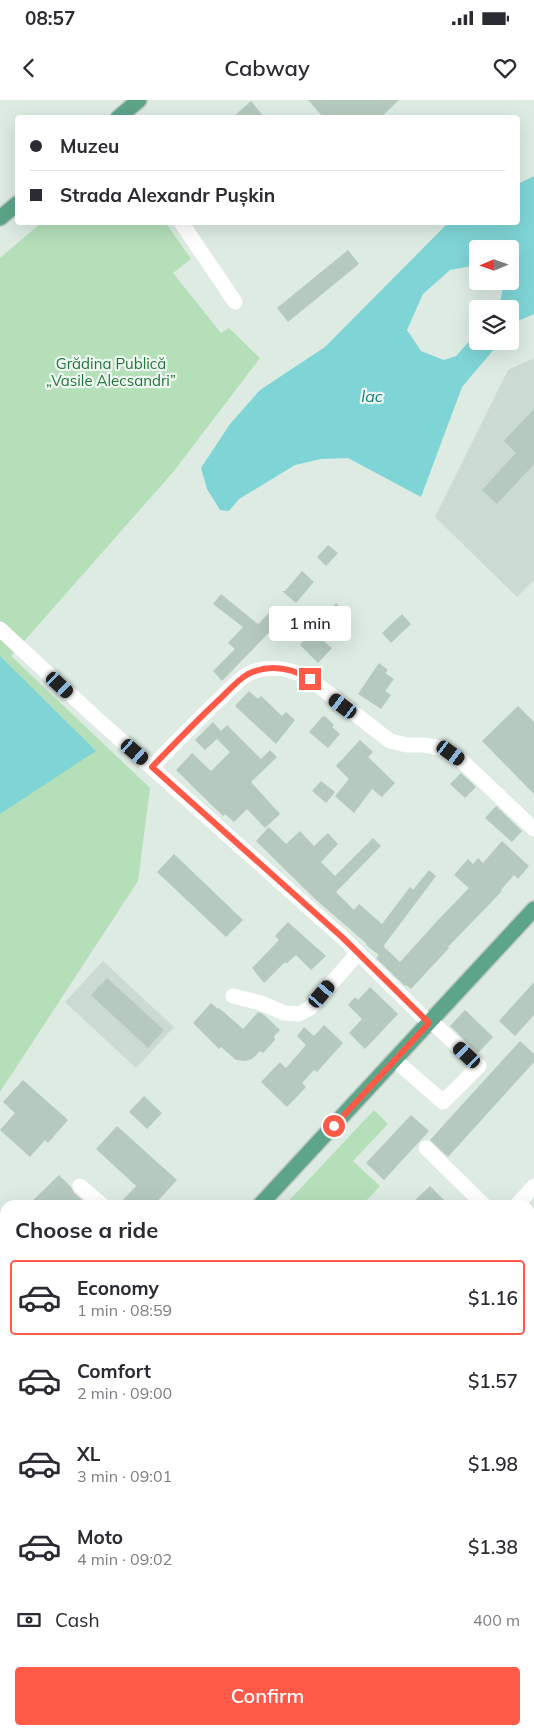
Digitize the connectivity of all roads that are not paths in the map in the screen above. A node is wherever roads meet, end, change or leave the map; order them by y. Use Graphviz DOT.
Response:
graph roads {
  1 [pos="139,100"];
  2 [pos="122,115"];
  3 [pos="15,206"];
  4 [pos="0,218"];
  5 [pos="182,225"];
  6 [pos="235,302"];
  7 [pos="0,629"];
  8 [pos="152,767"];
  9 [pos="534,829"];
  10 [pos="534,909"];
  11 [pos="358,953"];
  12 [pos="233,996"];
  13 [pos="430,1022"];
  14 [pos="395,1060"];
  15 [pos="426,1148"];
  16 [pos="80,1186"];
  17 [pos="534,1186"];
  18 [pos="96,1200"];
  19 [pos="265,1200"];
  20 [pos="479,1200"];
  21 [pos="521,1200"];
  1 -- 2 [label="main road"];
  3 -- 4 [label="main road"];
  5 -- 6 [label="street"];
  7 -- 8 [label="street"];
  8 -- 9 [label="street"];
  8 -- 11 [label="street"];
  10 -- 13 [label="main road"];
  11 -- 12 [label="street"];
  11 -- 13 [label="street"];
  13 -- 14 [label="main road"];
  13 -- 14 [label="street"];
  14 -- 19 [label="main road"];
  15 -- 20 [label="street"];
  16 -- 18 [label="street"];
  17 -- 21 [label="street"];
}
